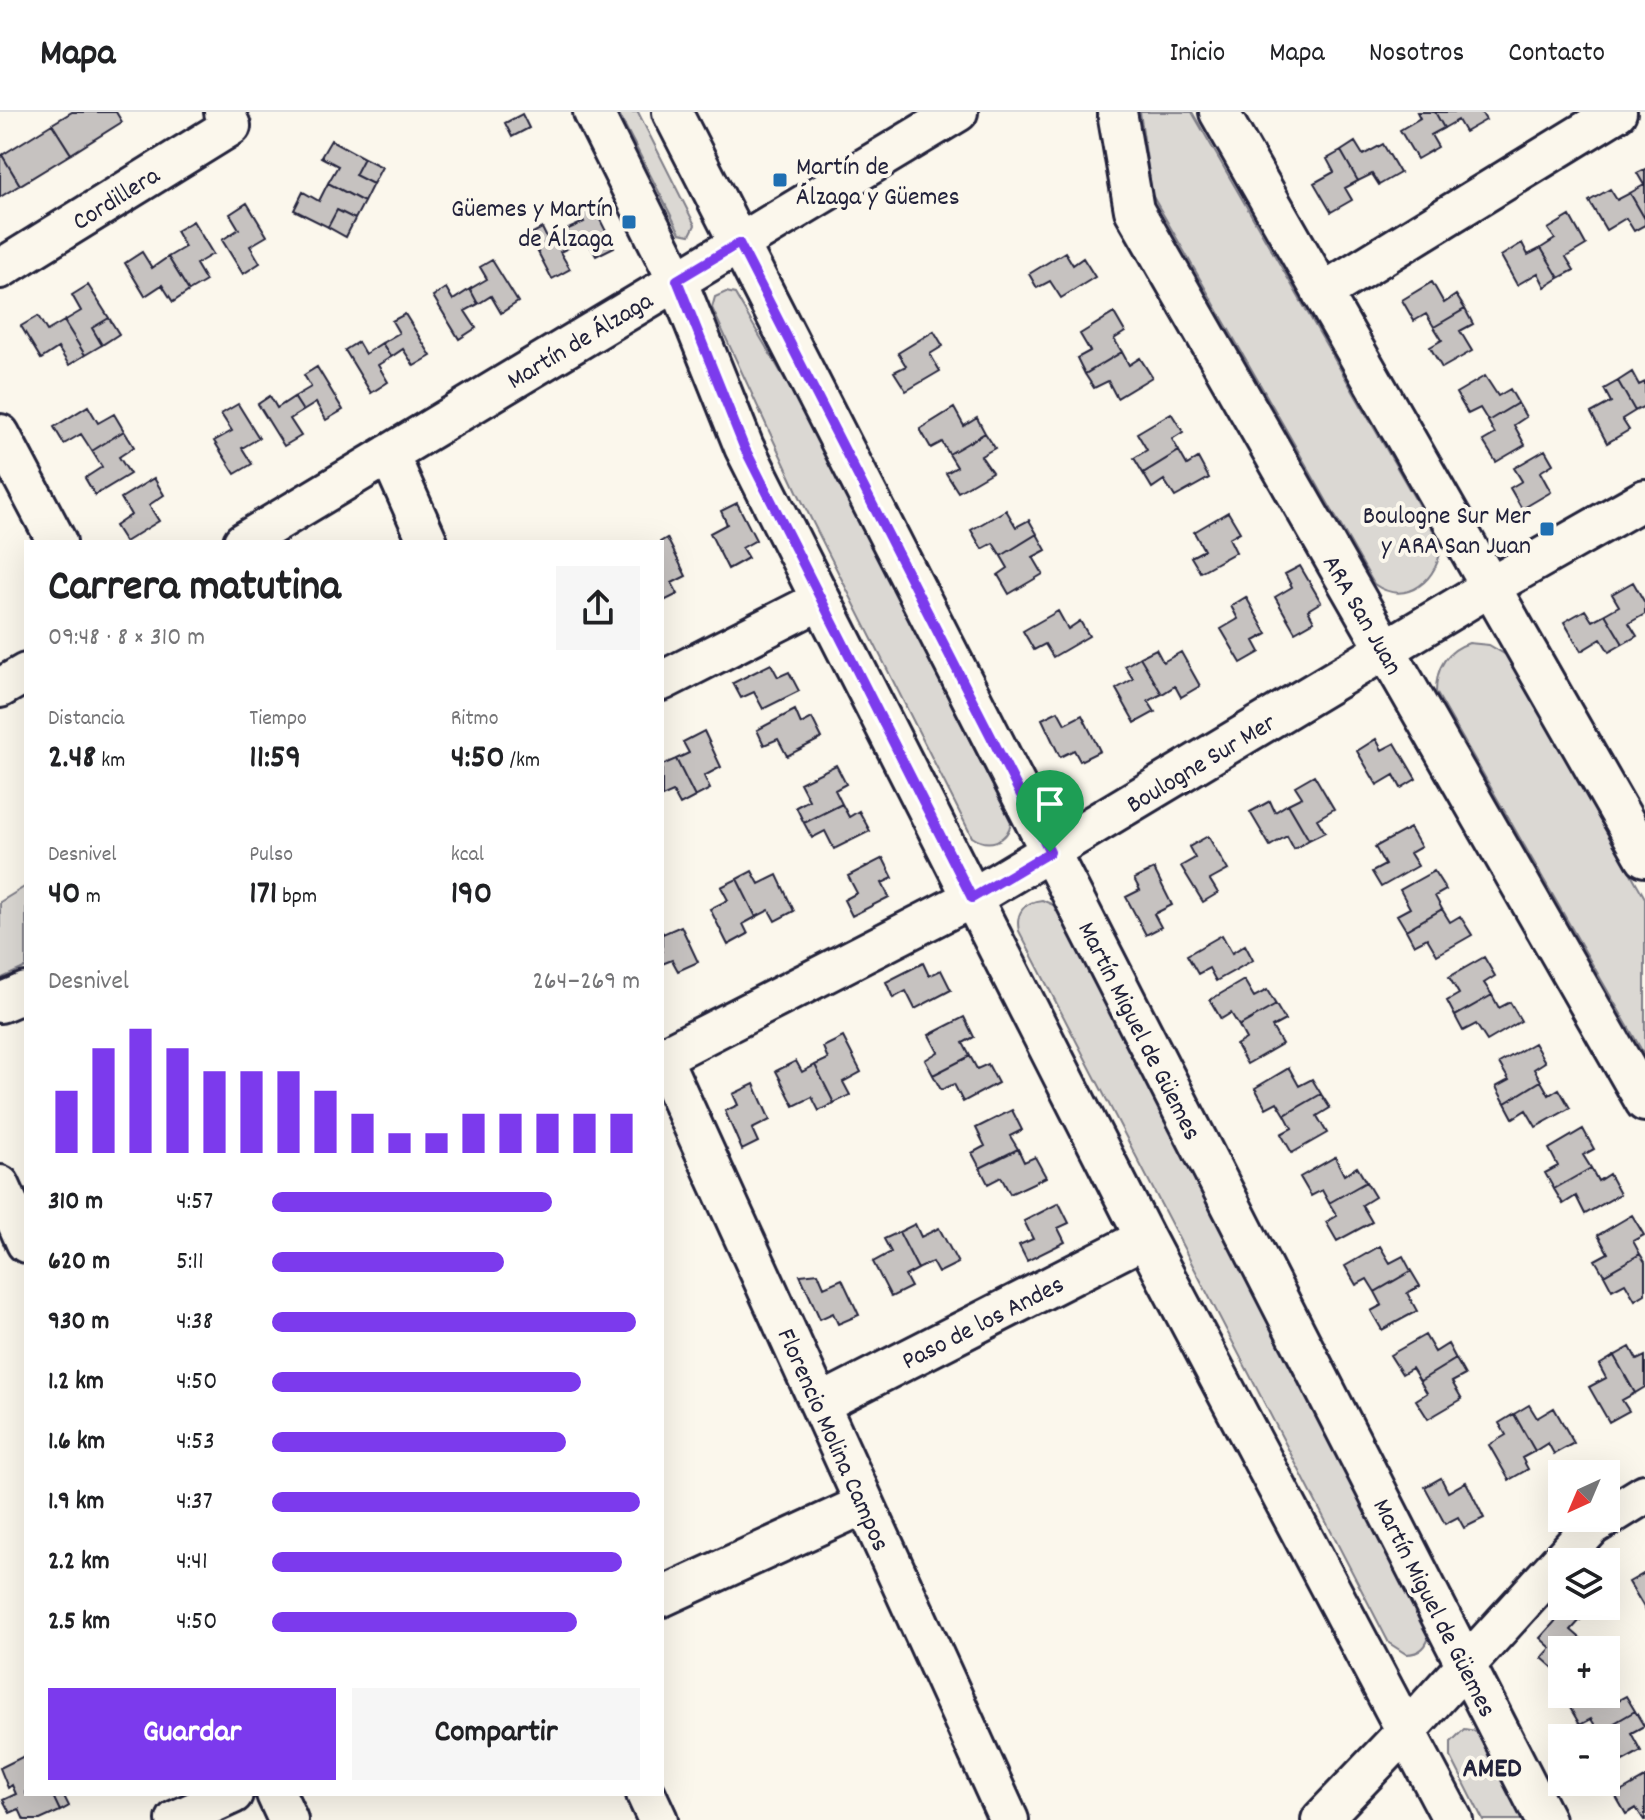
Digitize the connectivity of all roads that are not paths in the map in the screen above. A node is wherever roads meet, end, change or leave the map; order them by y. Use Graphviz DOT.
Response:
graph roads {
  1 [pos="593,112"];
  2 [pos="672,112"];
  3 [pos="958,112"];
  4 [pos="1117,112"];
  5 [pos="1219,112"];
  6 [pos="1617,112"];
  7 [pos="227,119"];
  8 [pos="739,243"];
  9 [pos="0,269"];
  10 [pos="677,280"];
  11 [pos="1322,293"];
  12 [pos="0,434"];
  13 [pos="389,454"];
  14 [pos="1645,499"];
  15 [pos="56,540"];
  16 [pos="246,540"];
  17 [pos="427,540"];
  18 [pos="1490,587"];
  19 [pos="821,600"];
  20 [pos="1384,650"];
  21 [pos="24,674"];
  22 [pos="664,680"];
  23 [pos="0,688"];
  24 [pos="1050,852"];
  25 [pos="1645,857"];
  26 [pos="972,898"];
  27 [pos="24,993"];
  28 [pos="0,1003"];
  29 [pos="664,1056"];
  30 [pos="664,1061"];
  31 [pos="1645,1102"];
  32 [pos="0,1185"];
  33 [pos="1145,1238"];
  34 [pos="24,1239"];
  35 [pos="820,1404"];
  36 [pos="1645,1494"];
  37 [pos="865,1504"];
  38 [pos="1620,1509"];
  39 [pos="1587,1532"];
  40 [pos="664,1596"];
  41 [pos="1465,1665"];
  42 [pos="1407,1730"];
  43 [pos="229,1796"];
  44 [pos="277,1796"];
  45 [pos="647,1796"];
  46 [pos="176,1820"];
  47 [pos="288,1820"];
  48 [pos="658,1820"];
  49 [pos="1009,1820"];
  50 [pos="1321,1820"];
  51 [pos="1453,1820"];
  52 [pos="1545,1820"];
  1 -- 10 [label="street"];
  2 -- 8 [label="street, Martín Miguel de Güemes"];
  3 -- 8 [label="street, Martín de Álzaga"];
  4 -- 20 [label="street, ARA San Juan"];
  5 -- 11 [label="street"];
  6 -- 11 [label="street"];
  7 -- 9 [label="street, Cordillera"];
  8 -- 10 [label="street, Martín de Álzaga"];
  8 -- 24 [label="street, Martín Miguel de Güemes"];
  10 -- 13 [label="street, Martín de Álzaga"];
  10 -- 19 [label="street"];
  11 -- 18 [label="street"];
  12 -- 15 [label="street"];
  13 -- 16 [label="street, Martín de Álzaga"];
  13 -- 17 [label="street"];
  14 -- 18 [label="street, Boulogne Sur Mer"];
  18 -- 20 [label="street, Boulogne Sur Mer"];
  18 -- 25 [label="street"];
  19 -- 22 [label="street"];
  19 -- 26 [label="street"];
  20 -- 24 [label="street, Boulogne Sur Mer"];
  20 -- 31 [label="street, ARA San Juan"];
  21 -- 23 [label="street"];
  24 -- 26 [label="street, Boulogne Sur Mer"];
  24 -- 41 [label="street, Martín Miguel de Güemes"];
  26 -- 29 [label="street, Boulogne Sur Mer"];
  26 -- 33 [label="street"];
  27 -- 28 [label="street"];
  30 -- 35 [label="street, Florencio Molina Campos"];
  32 -- 34 [label="street"];
  33 -- 35 [label="street, Paso de los Andes"];
  33 -- 42 [label="street"];
  35 -- 37 [label="street, Florencio Molina Campos"];
  36 -- 38 [label="street"];
  37 -- 40 [label="street"];
  37 -- 49 [label="street, Florencio Molina Campos"];
  39 -- 41 [label="street"];
  41 -- 42 [label="street"];
  41 -- 52 [label="street, Martín Miguel de Güemes"];
  42 -- 50 [label="street"];
  42 -- 51 [label="street"];
  43 -- 46 [label="street"];
  44 -- 47 [label="street"];
  45 -- 48 [label="street"];
}
